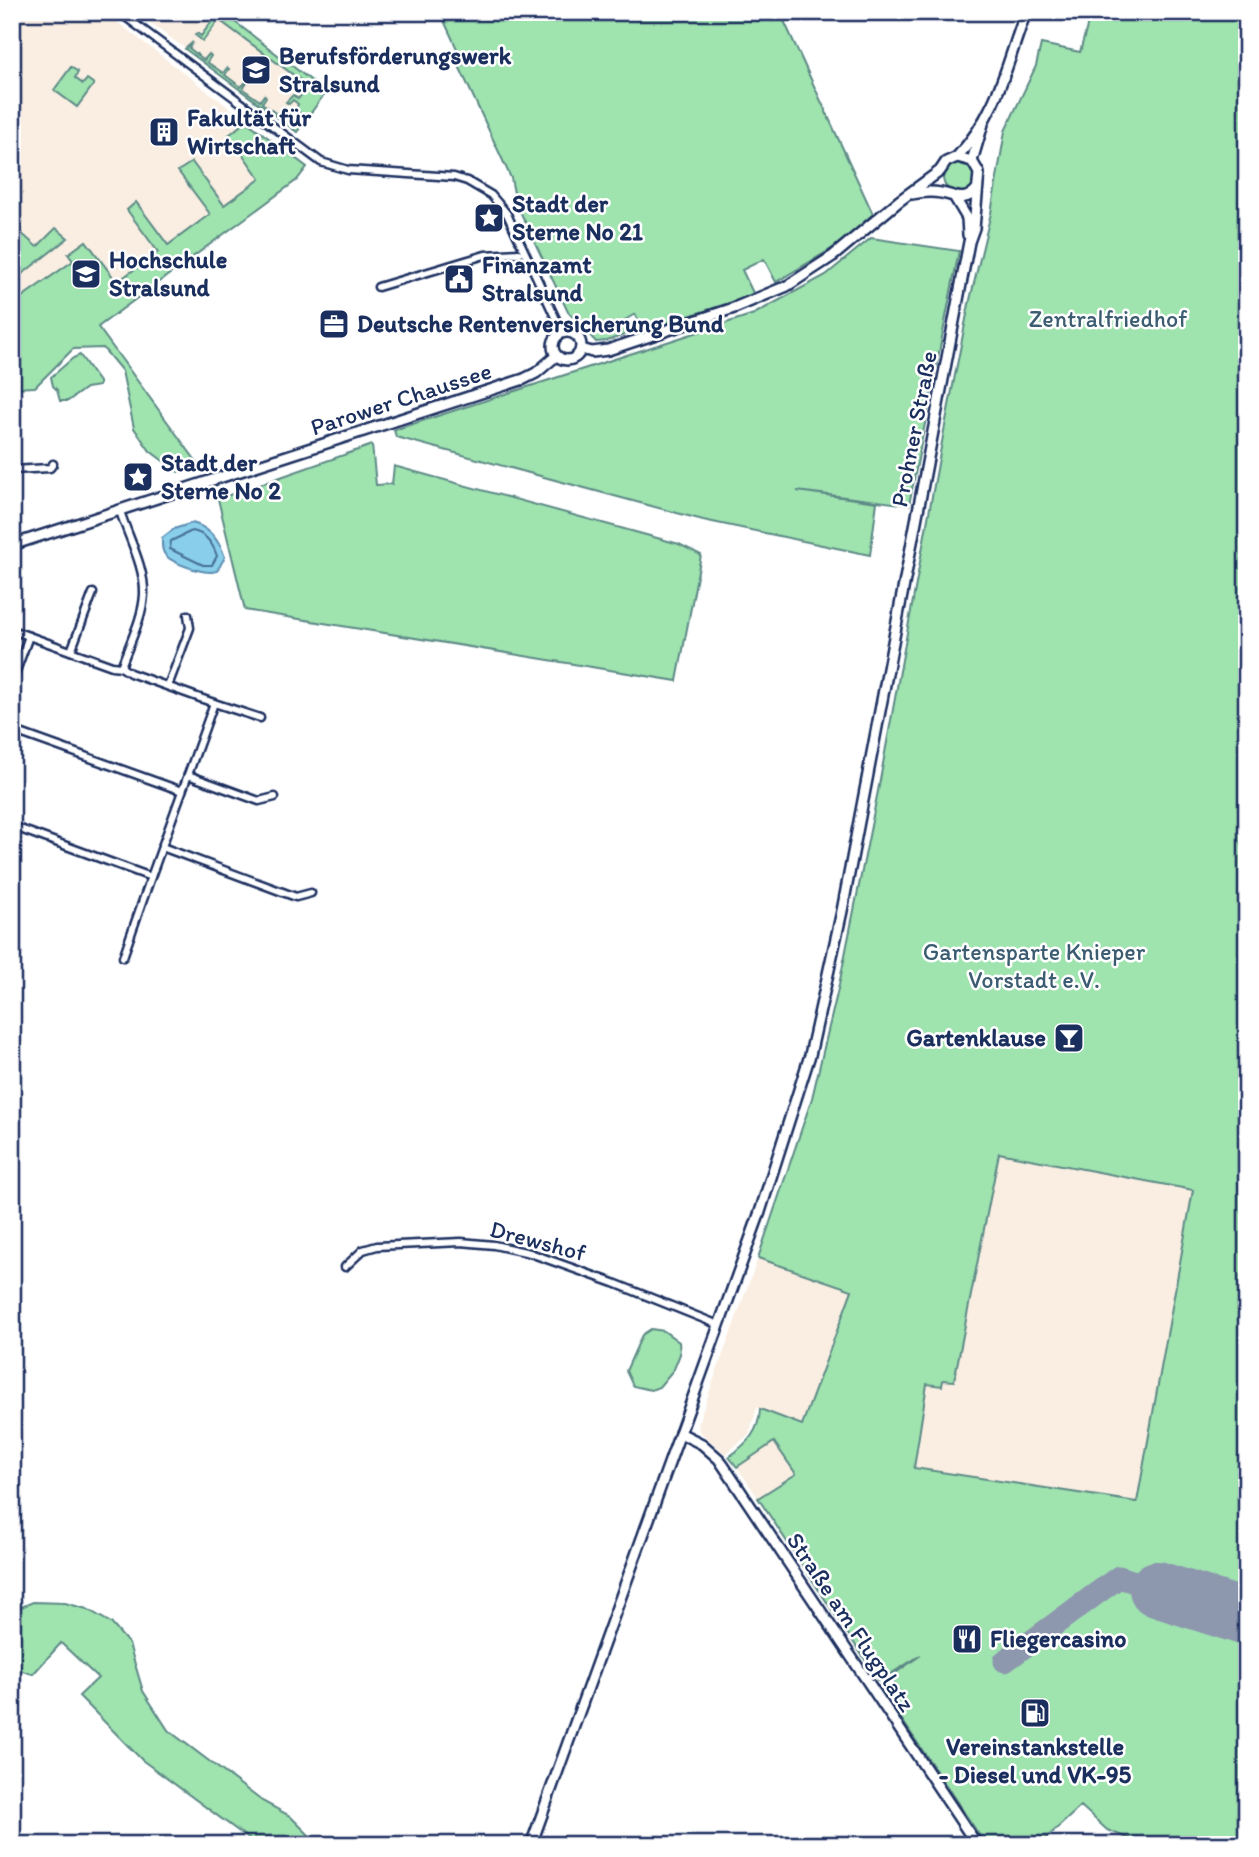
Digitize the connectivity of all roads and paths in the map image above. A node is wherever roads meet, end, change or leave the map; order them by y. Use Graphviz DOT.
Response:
graph roads {
  1 [pos="118,12"];
  2 [pos="1026,12"];
  3 [pos="984,123"];
  4 [pos="957,158"];
  5 [pos="972,161"];
  6 [pos="940,170"];
  7 [pos="978,188"];
  8 [pos="945,193"];
  9 [pos="908,195"];
  10 [pos="955,198"];
  11 [pos="969,242"];
  12 [pos="519,253"];
  13 [pos="378,287"];
  14 [pos="562,332"];
  15 [pos="581,349"];
  16 [pos="556,356"];
  17 [pos="53,464"];
  18 [pos="12,470"];
  19 [pos="120,511"];
  20 [pos="12,545"];
  21 [pos="93,593"];
  22 [pos="188,615"];
  23 [pos="12,630"];
  24 [pos="29,636"];
  25 [pos="71,651"];
  26 [pos="121,667"];
  27 [pos="12,682"];
  28 [pos="168,685"];
  29 [pos="214,703"];
  30 [pos="260,718"];
  31 [pos="12,730"];
  32 [pos="188,775"];
  33 [pos="183,791"];
  34 [pos="275,797"];
  35 [pos="12,826"];
  36 [pos="162,847"];
  37 [pos="151,877"];
  38 [pos="311,893"];
  39 [pos="123,957"];
  40 [pos="345,1267"];
  41 [pos="719,1325"];
  42 [pos="680,1433"];
  43 [pos="531,1845"];
  44 [pos="977,1845"];
  1 -- 14 [label="street"];
  2 -- 3 [label="main road"];
  3 -- 4 [label="main road"];
  3 -- 5 [label="main road"];
  4 -- 5 [label="main road"];
  4 -- 6 [label="main road, Parower Chaussee"];
  5 -- 7 [label="main road"];
  6 -- 8 [label="main road"];
  6 -- 9 [label="main road, Parower Chaussee"];
  7 -- 10 [label="main road"];
  7 -- 11 [label="main road, Prohner Straße"];
  8 -- 9 [label="main road"];
  8 -- 10 [label="main road"];
  9 -- 15 [label="main road, Parower Chaussee"];
  10 -- 11 [label="main road, Prohner Straße"];
  11 -- 41 [label="main road, Prohner Straße"];
  12 -- 13 [label="street"];
  14 -- 15 [label="main road"];
  14 -- 16 [label="main road"];
  15 -- 16 [label="main road, Parower Chaussee"];
  16 -- 19 [label="main road, Parower Chaussee"];
  17 -- 18 [label="street"];
  19 -- 20 [label="main road, Parower Chaussee"];
  19 -- 26 [label="street"];
  21 -- 25 [label="street"];
  22 -- 28 [label="street"];
  23 -- 24 [label="street"];
  24 -- 25 [label="street"];
  24 -- 27 [label="street"];
  25 -- 26 [label="street"];
  26 -- 28 [label="street"];
  28 -- 29 [label="street"];
  29 -- 30 [label="street"];
  29 -- 32 [label="street"];
  31 -- 33 [label="street"];
  32 -- 33 [label="street"];
  32 -- 34 [label="street"];
  33 -- 36 [label="street"];
  35 -- 37 [label="street"];
  36 -- 37 [label="street"];
  36 -- 38 [label="street"];
  37 -- 39 [label="street"];
  40 -- 41 [label="street, Drewshof"];
  41 -- 42 [label="main road, Prohner Straße"];
  42 -- 43 [label="main road, Prohner Straße"];
  42 -- 44 [label="main road, Straße am Flugplatz"];
}
